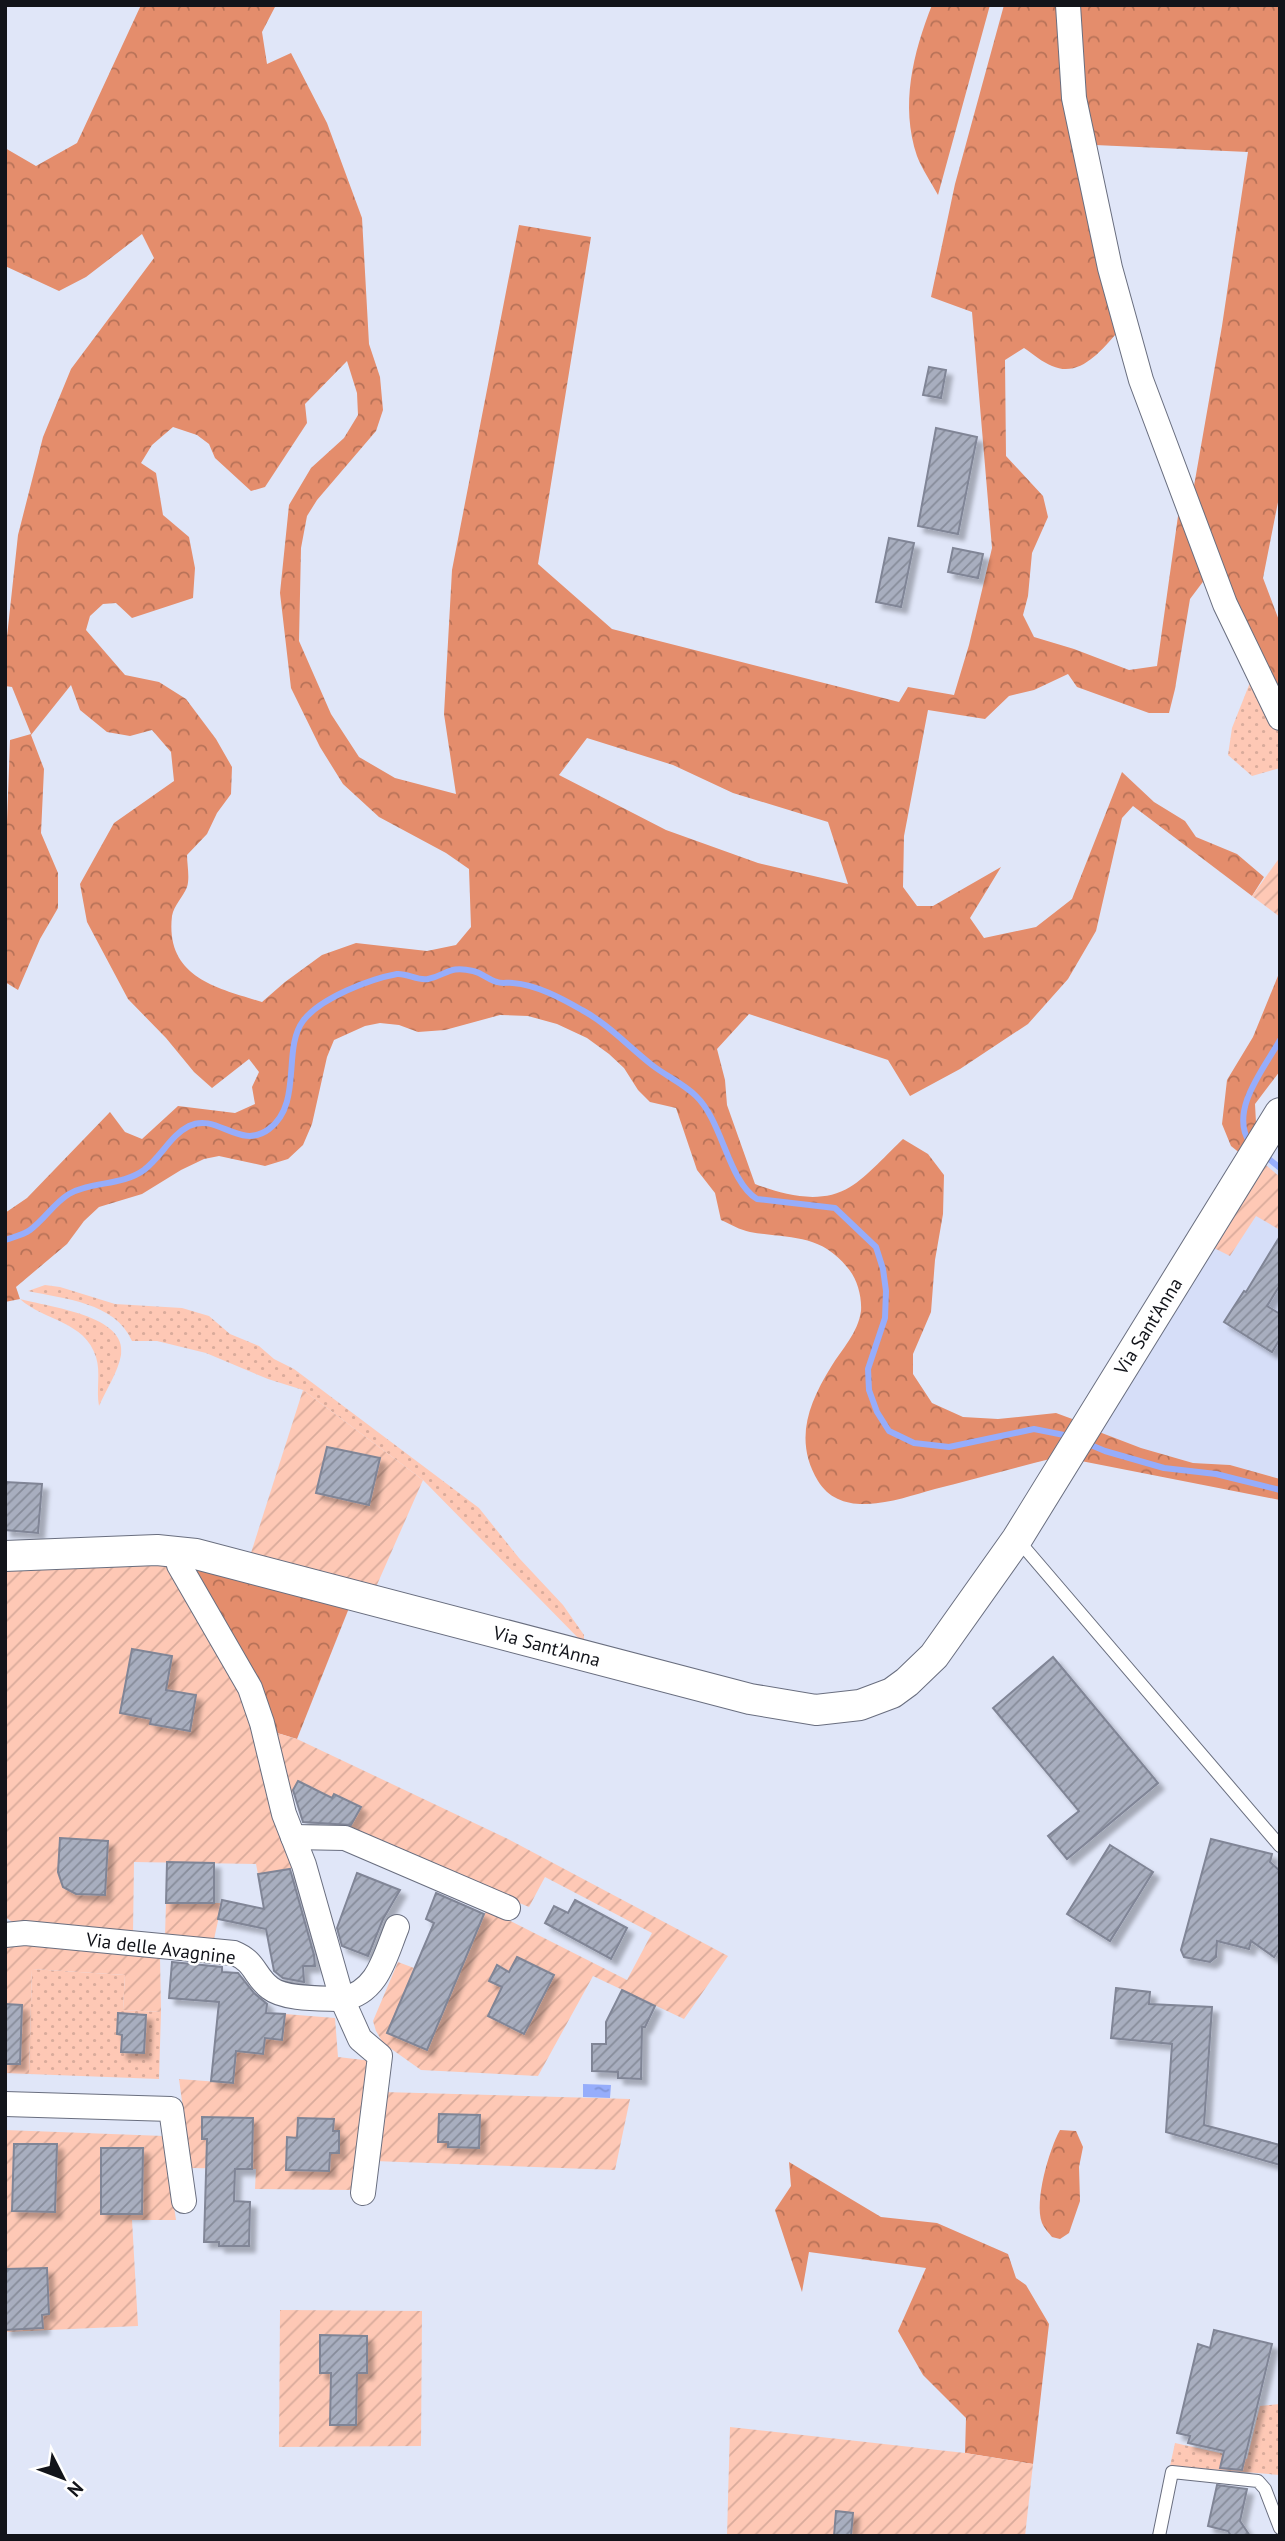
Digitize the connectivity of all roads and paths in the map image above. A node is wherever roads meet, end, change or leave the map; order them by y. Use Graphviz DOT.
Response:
graph roads {
  1 [pos="1068,5"];
  2 [pos="1280,718"];
  3 [pos="1280,1113"];
  4 [pos="1017,1539"];
  5 [pos="176,1551"];
  6 [pos="5,1556"];
  7 [pos="293,1838"];
  8 [pos="1280,1846"];
  9 [pos="508,1908"];
  10 [pos="397,1927"];
  11 [pos="5,1935"];
  12 [pos="342,1999"];
  13 [pos="5,2104"];
  14 [pos="363,2193"];
  15 [pos="184,2201"];
  16 [pos="1280,2532"];
  17 [pos="1159,2536"];
  1 -- 2 [label="street"];
  3 -- 4 [label="street, Via Sant'Anna"];
  4 -- 5 [label="street, Via Sant'Anna"];
  4 -- 8 [label="lane"];
  5 -- 6 [label="street, Via Sant'Anna"];
  5 -- 7 [label="street"];
  7 -- 9 [label="street"];
  7 -- 12 [label="street"];
  10 -- 12 [label="street"];
  11 -- 12 [label="street, Via delle Avagnine"];
  12 -- 14 [label="street"];
  13 -- 15 [label="street"];
  16 -- 17 [label="lane"];
}
